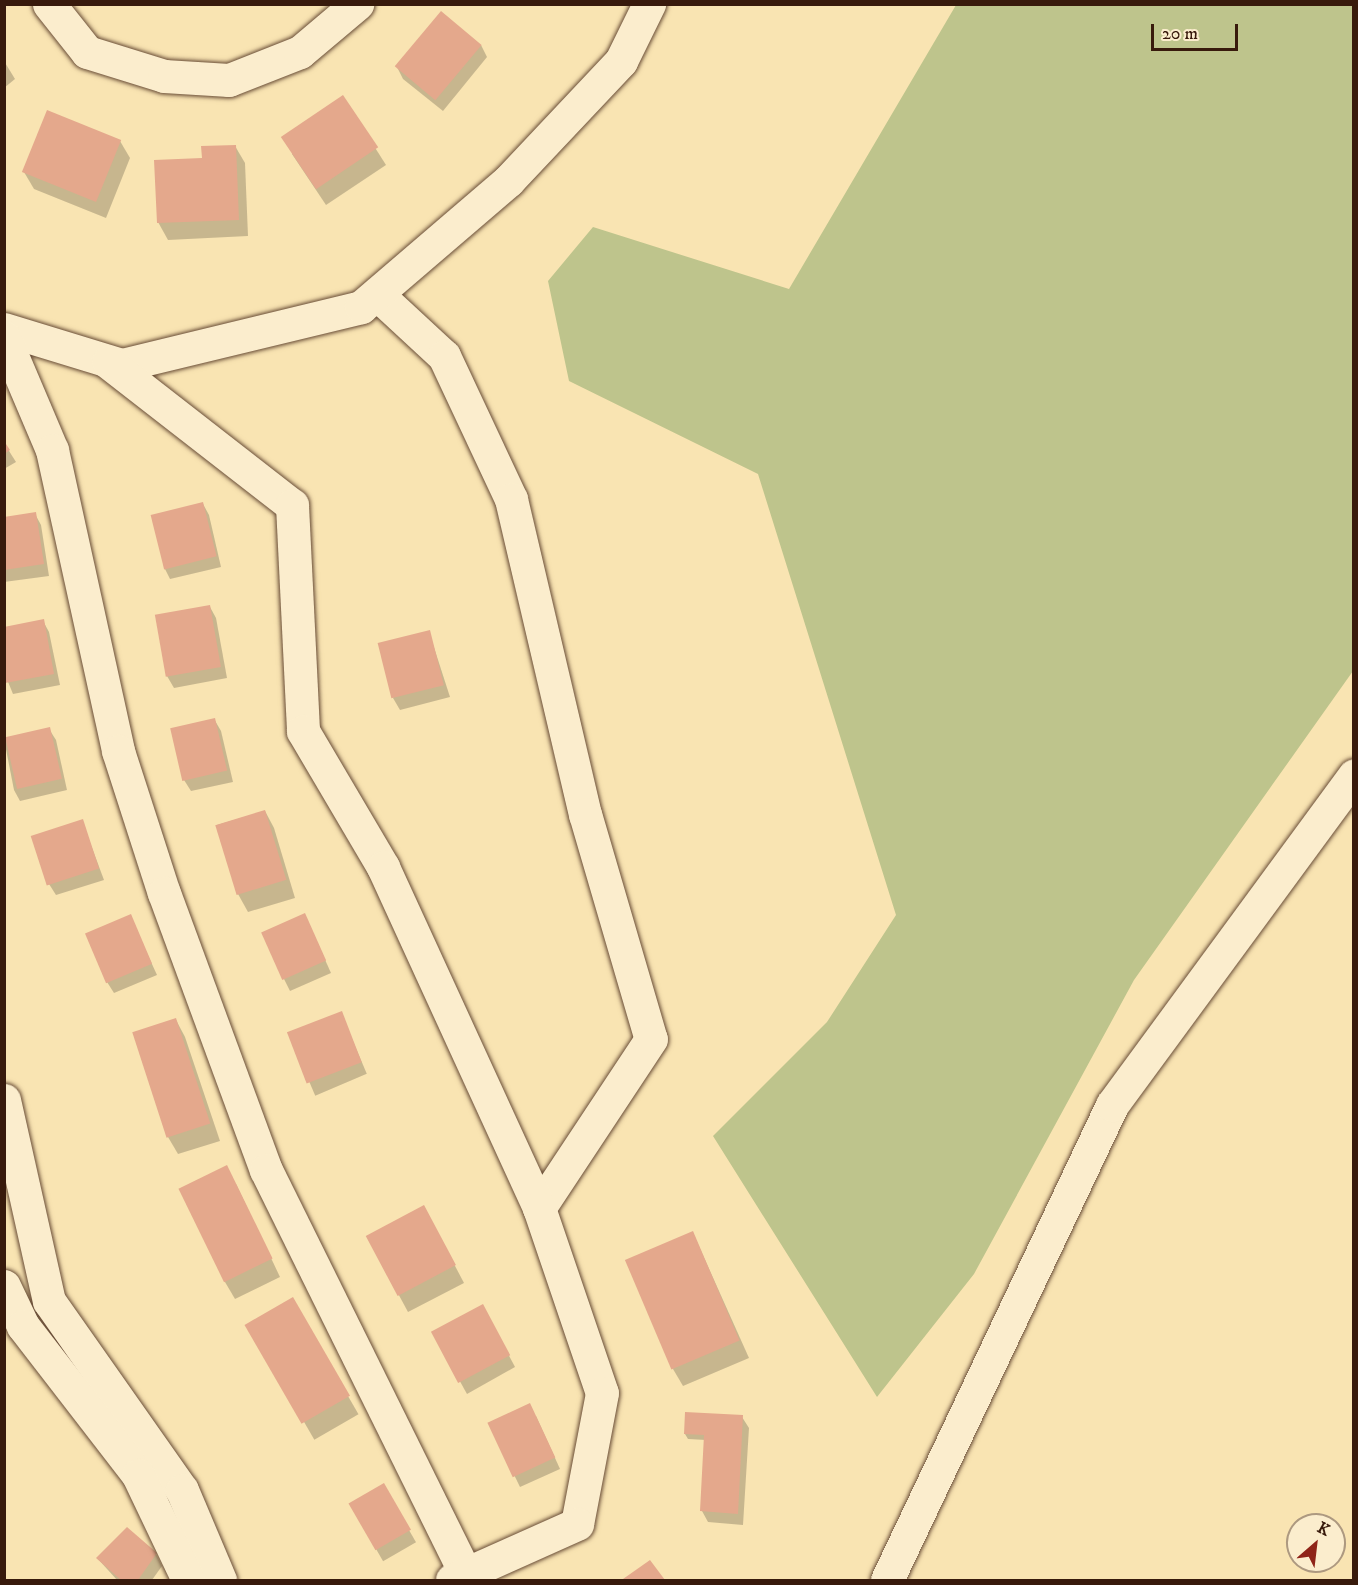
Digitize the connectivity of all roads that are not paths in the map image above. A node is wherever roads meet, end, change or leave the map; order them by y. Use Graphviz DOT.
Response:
graph roads {
  1 [pos="49,4"];
  2 [pos="357,4"];
  3 [pos="649,4"];
  4 [pos="377,294"];
  5 [pos="4,329"];
  6 [pos="4,337"];
  7 [pos="108,362"];
  8 [pos="1353,775"];
  9 [pos="4,1100"];
  10 [pos="539,1208"];
  11 [pos="4,1286"];
  12 [pos="459,1577"];
  13 [pos="188,1581"];
  14 [pos="219,1581"];
  15 [pos="887,1581"];
  1 -- 2 [label="street"];
  3 -- 4 [label="street"];
  4 -- 7 [label="street"];
  4 -- 10 [label="street"];
  5 -- 7 [label="street"];
  6 -- 12 [label="street"];
  7 -- 10 [label="street"];
  8 -- 15 [label="street"];
  9 -- 14 [label="street"];
  10 -- 12 [label="street"];
  11 -- 13 [label="street"];
}
